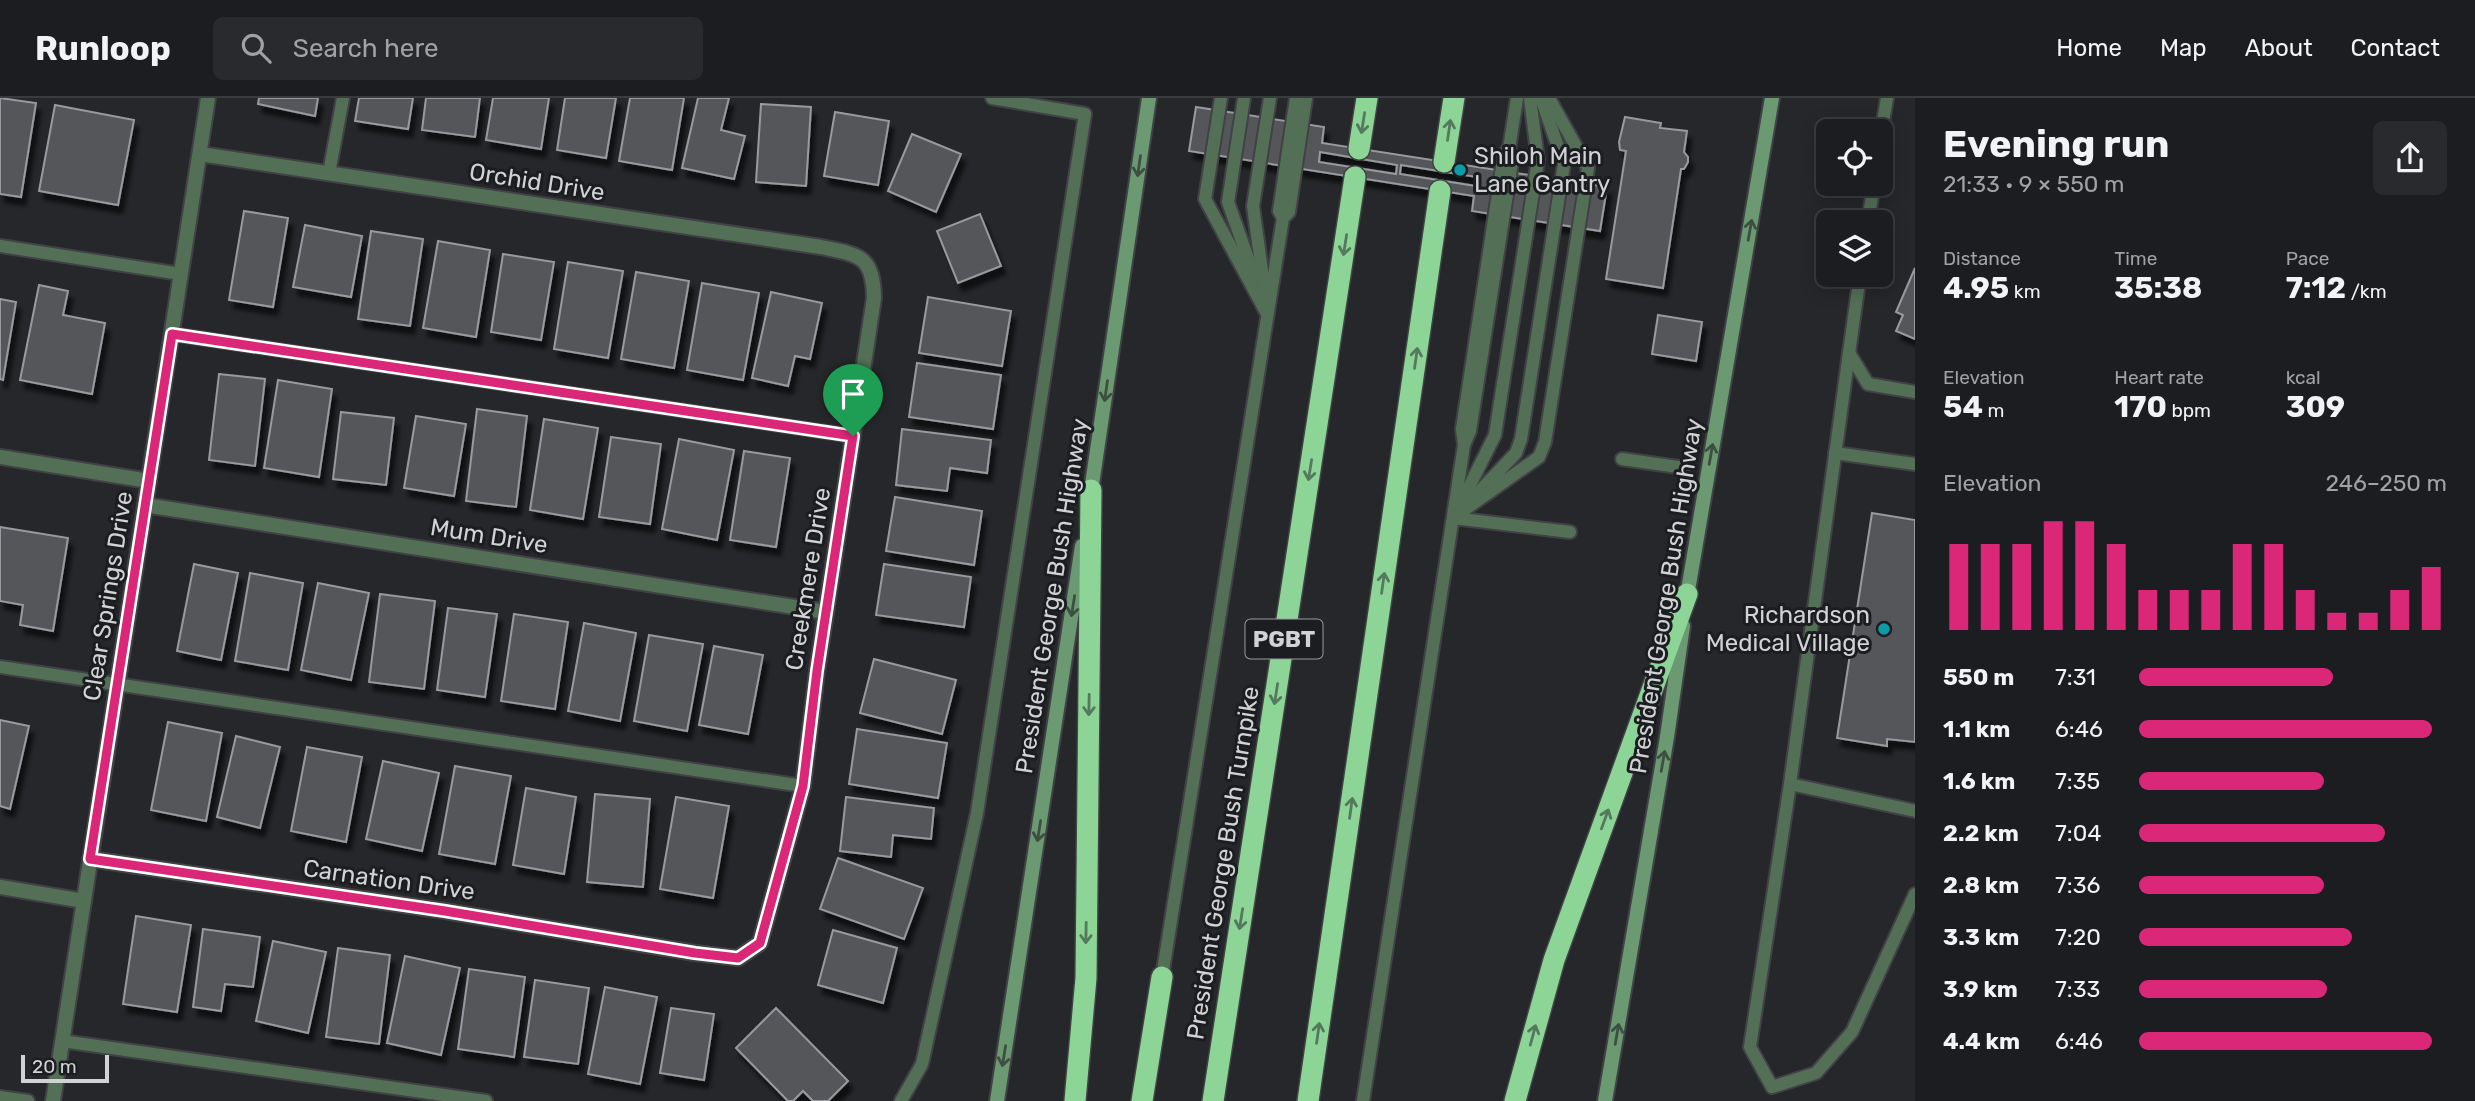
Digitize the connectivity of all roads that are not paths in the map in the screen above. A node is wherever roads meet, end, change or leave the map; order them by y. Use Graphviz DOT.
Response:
graph roads {
  1 [pos="208,98"];
  2 [pos="343,98"];
  3 [pos="992,98"];
  4 [pos="1149,98"];
  5 [pos="1221,98"];
  6 [pos="1244,98"];
  7 [pos="1270,98"];
  8 [pos="1296,98"];
  9 [pos="1306,98"];
  10 [pos="1367,98"];
  11 [pos="1454,98"];
  12 [pos="1517,98"];
  13 [pos="1530,98"];
  14 [pos="1541,98"];
  15 [pos="1549,98"];
  16 [pos="1772,98"];
  17 [pos="1887,98"];
  18 [pos="1884,119"];
  19 [pos="200,154"];
  20 [pos="329,173"];
  21 [pos="1283,218"];
  22 [pos="0,246"];
  23 [pos="865,262"];
  24 [pos="181,274"];
  25 [pos="1858,287"];
  26 [pos="1268,314"];
  27 [pos="172,334"];
  28 [pos="1849,353"];
  29 [pos="1915,392"];
  30 [pos="853,436"];
  31 [pos="1835,453"];
  32 [pos="0,457"];
  33 [pos="1622,459"];
  34 [pos="1915,464"];
  35 [pos="1685,468"];
  36 [pos="149,481"];
  37 [pos="1091,490"];
  38 [pos="145,505"];
  39 [pos="1452,518"];
  40 [pos="1570,532"];
  41 [pos="1687,594"];
  42 [pos="826,612"];
  43 [pos="0,667"];
  44 [pos="117,685"];
  45 [pos="1790,784"];
  46 [pos="803,786"];
  47 [pos="1915,811"];
  48 [pos="90,859"];
  49 [pos="0,887"];
  50 [pos="1915,894"];
  51 [pos="84,901"];
  52 [pos="760,943"];
  53 [pos="1162,977"];
  54 [pos="62,1041"];
  55 [pos="0,1097"];
  56 [pos="28,1101"];
  57 [pos="53,1101"];
  58 [pos="486,1101"];
  59 [pos="901,1101"];
  60 [pos="998,1101"];
  61 [pos="1075,1101"];
  62 [pos="1142,1101"];
  63 [pos="1213,1101"];
  64 [pos="1308,1101"];
  65 [pos="1363,1101"];
  66 [pos="1515,1101"];
  67 [pos="1605,1101"];
  1 -- 19 [label="street, Clear Springs Drive"];
  2 -- 20 [label="lane"];
  3 -- 59 [label="lane"];
  4 -- 37 [label="main road, President George Bush Highway, one-way"];
  5 -- 26 [label="lane"];
  6 -- 26 [label="lane"];
  7 -- 26 [label="lane"];
  8 -- 21 [label="lane"];
  9 -- 21 [label="lane"];
  10 -- 63 [label="highway, President George Bush Turnpike / PGBT, one-way"];
  64 -- 11 [label="highway, one-way"];
  12 -- 39 [label="lane"];
  13 -- 39 [label="lane"];
  14 -- 39 [label="lane"];
  15 -- 39 [label="lane"];
  41 -- 16 [label="main road, President George Bush Highway, one-way"];
  17 -- 18 [label="lane"];
  19 -- 20 [label="street, Orchid Drive"];
  19 -- 24 [label="street, Clear Springs Drive"];
  20 -- 23 [label="street, Orchid Drive"];
  21 -- 26 [label="lane"];
  22 -- 24 [label="lane"];
  23 -- 30 [label="street, Creekmere Drive"];
  24 -- 27 [label="street, Clear Springs Drive"];
  25 -- 28 [label="lane"];
  26 -- 53 [label="lane"];
  27 -- 30 [label="lane"];
  27 -- 36 [label="street, Clear Springs Drive"];
  28 -- 29 [label="lane"];
  28 -- 31 [label="lane"];
  30 -- 42 [label="street, Creekmere Drive"];
  31 -- 34 [label="lane"];
  31 -- 45 [label="lane"];
  32 -- 36 [label="street"];
  33 -- 35 [label="lane"];
  36 -- 38 [label="street, Clear Springs Drive"];
  37 -- 60 [label="main road, President George Bush Highway, one-way"];
  37 -- 61 [label="highway, one-way"];
  38 -- 42 [label="street, Mum Drive"];
  38 -- 44 [label="street, Clear Springs Drive"];
  39 -- 40 [label="lane"];
  39 -- 65 [label="lane"];
  66 -- 41 [label="highway, one-way"];
  67 -- 41 [label="main road, President George Bush Highway, one-way"];
  42 -- 46 [label="street, Creekmere Drive"];
  43 -- 44 [label="lane"];
  44 -- 46 [label="lane"];
  44 -- 48 [label="street, Clear Springs Drive"];
  45 -- 47 [label="lane"];
  45 -- 50 [label="lane"];
  46 -- 52 [label="street, Creekmere Drive"];
  48 -- 51 [label="street, Clear Springs Drive"];
  48 -- 52 [label="street, Carnation Drive"];
  49 -- 51 [label="street"];
  51 -- 54 [label="street, Clear Springs Drive"];
  53 -- 62 [label="highway"];
  54 -- 57 [label="street, Clear Springs Drive"];
  54 -- 58 [label="lane"];
  55 -- 56 [label="lane"];
}
